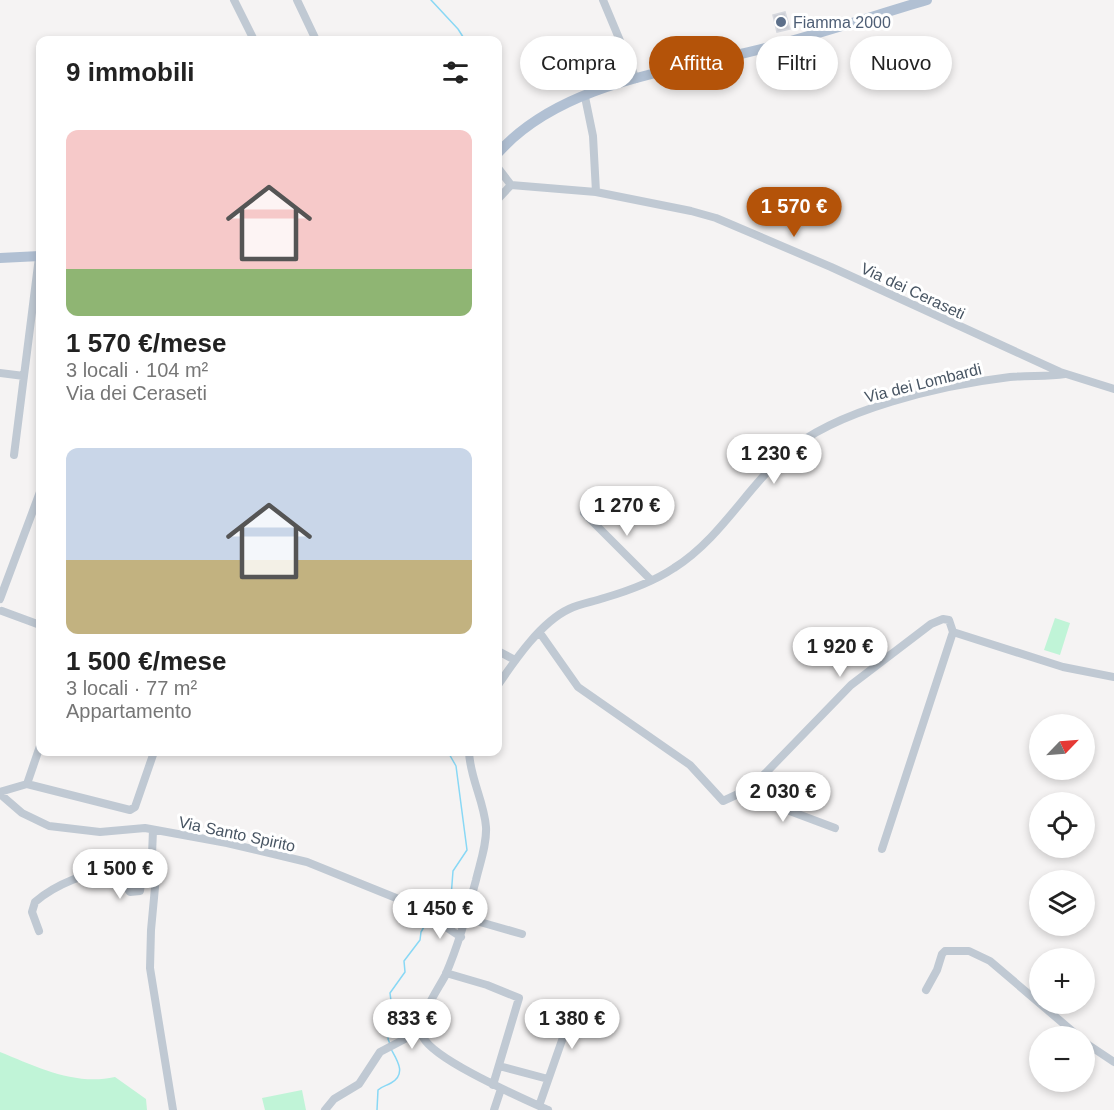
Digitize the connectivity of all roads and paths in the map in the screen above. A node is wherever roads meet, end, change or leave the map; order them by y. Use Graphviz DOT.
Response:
graph roads {
  1 [pos="234,0"];
  2 [pos="297,0"];
  3 [pos="603,0"];
  4 [pos="927,0"];
  5 [pos="252,36"];
  6 [pos="314,36"];
  7 [pos="618,36"];
  8 [pos="637,79"];
  9 [pos="605,90"];
  10 [pos="585,97"];
  11 [pos="502,149"];
  12 [pos="502,173"];
  13 [pos="512,185"];
  14 [pos="596,192"];
  15 [pos="502,195"];
  16 [pos="36,256"];
  17 [pos="0,258"];
  18 [pos="36,286"];
  19 [pos="0,373"];
  20 [pos="1065,374"];
  21 [pos="24,376"];
  22 [pos="1114,390"];
  23 [pos="14,455"];
  24 [pos="36,503"];
  25 [pos="584,513"];
  26 [pos="651,580"];
  27 [pos="0,599"];
  28 [pos="2,611"];
  29 [pos="36,624"];
  30 [pos="952,632"];
  31 [pos="540,633"];
  32 [pos="502,653"];
  33 [pos="514,660"];
  34 [pos="1114,677"];
  35 [pos="502,679"];
  36 [pos="37,756"];
  37 [pos="153,756"];
  38 [pos="469,756"];
  39 [pos="27,784"];
  40 [pos="751,788"];
  41 [pos="0,793"];
  42 [pos="836,828"];
  43 [pos="153,830"];
  44 [pos="882,849"];
  45 [pos="152,855"];
  46 [pos="466,918"];
  47 [pos="39,931"];
  48 [pos="522,934"];
  49 [pos="461,937"];
  50 [pos="446,973"];
  51 [pos="926,990"];
  52 [pos="545,1018"];
  53 [pos="1066,1026"];
  54 [pos="420,1031"];
  55 [pos="1095,1049"];
  56 [pos="1114,1062"];
  57 [pos="499,1066"];
  58 [pos="548,1080"];
  59 [pos="497,1087"];
  60 [pos="539,1106"];
  61 [pos="173,1110"];
  62 [pos="325,1110"];
  63 [pos="494,1110"];
  64 [pos="548,1110"];
  1 -- 5 [label="street"];
  2 -- 6 [label="street"];
  3 -- 7 [label="street"];
  4 -- 8 [label="main road"];
  9 -- 10 [label="main road"];
  10 -- 11 [label="main road"];
  10 -- 14 [label="street"];
  12 -- 13 [label="street"];
  13 -- 14 [label="street, Via dei Ceraseti"];
  13 -- 15 [label="street"];
  14 -- 20 [label="street, Via dei Ceraseti"];
  16 -- 17 [label="main road"];
  18 -- 21 [label="street"];
  19 -- 21 [label="street"];
  20 -- 22 [label="street, Via dei Ceraseti"];
  20 -- 26 [label="street, Via dei Lombardi"];
  21 -- 23 [label="street"];
  24 -- 27 [label="street"];
  25 -- 26 [label="street"];
  26 -- 31 [label="street, Via dei Lombardi"];
  28 -- 29 [label="street"];
  30 -- 34 [label="street"];
  30 -- 40 [label="street"];
  30 -- 44 [label="street"];
  31 -- 33 [label="street, Via dei Lombardi"];
  31 -- 40 [label="street"];
  32 -- 33 [label="street"];
  33 -- 35 [label="street, Via dei Lombardi"];
  36 -- 39 [label="street"];
  37 -- 39 [label="street"];
  38 -- 46 [label="street"];
  39 -- 41 [label="street"];
  40 -- 42 [label="street"];
  41 -- 43 [label="street, Via Santo Spirito"];
  43 -- 45 [label="street"];
  43 -- 49 [label="street, Via Santo Spirito"];
  45 -- 47 [label="street"];
  45 -- 61 [label="street"];
  46 -- 48 [label="street"];
  46 -- 49 [label="street"];
  49 -- 50 [label="street"];
  50 -- 54 [label="street"];
  50 -- 57 [label="street"];
  51 -- 53 [label="street"];
  52 -- 58 [label="street"];
  54 -- 59 [label="street"];
  54 -- 62 [label="street"];
  55 -- 56 [label="street"];
  57 -- 58 [label="street"];
  57 -- 59 [label="street"];
  58 -- 60 [label="street"];
  59 -- 60 [label="street"];
  59 -- 63 [label="street"];
  60 -- 64 [label="street"];
}
